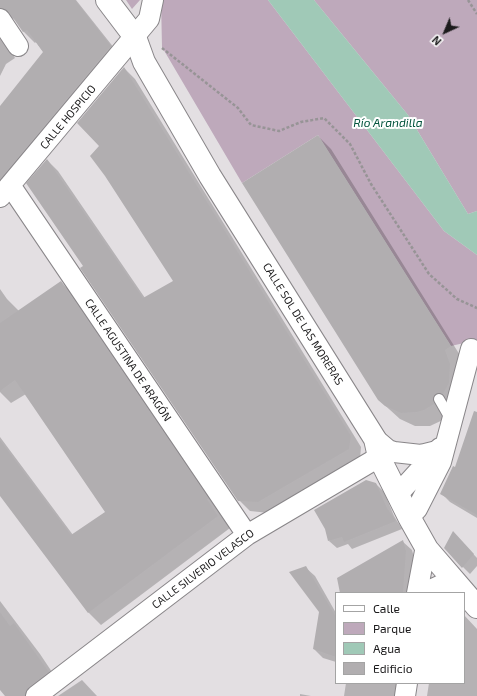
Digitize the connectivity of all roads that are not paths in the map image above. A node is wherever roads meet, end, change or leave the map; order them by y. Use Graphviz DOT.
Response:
graph roads {
  1 [pos="107,0"];
  2 [pos="152,0"];
  3 [pos="0,19"];
  4 [pos="135,37"];
  5 [pos="18,46"];
  6 [pos="5,191"];
  7 [pos="474,351"];
  8 [pos="440,399"];
  9 [pos="452,420"];
  10 [pos="441,446"];
  11 [pos="377,448"];
  12 [pos="398,494"];
  13 [pos="408,517"];
  14 [pos="246,535"];
  15 [pos="427,549"];
  16 [pos="456,582"];
  17 [pos="417,592"];
  18 [pos="426,592"];
  19 [pos="464,592"];
  20 [pos="465,593"];
  21 [pos="477,607"];
  22 [pos="407,684"];
  23 [pos="36,696"];
  24 [pos="405,696"];
  1 -- 4 [label="street, CALLE SOL DE LAS MORERAS"];
  2 -- 4 [label="street, CALLE HOSPICIO"];
  3 -- 5 [label="street"];
  4 -- 6 [label="street, CALLE HOSPICIO"];
  4 -- 11 [label="street, CALLE SOL DE LAS MORERAS"];
  6 -- 14 [label="street, CALLE AGUSTINA DE ARAGÓN"];
  7 -- 9 [label="street"];
  8 -- 9 [label="lane"];
  9 -- 10 [label="street"];
  10 -- 11 [label="street"];
  10 -- 12 [label="street"];
  10 -- 13 [label="street"];
  11 -- 12 [label="street, CALLE SOL DE LAS MORERAS"];
  11 -- 14 [label="street, CALLE SILVERIO VELASCO"];
  12 -- 13 [label="street, CALLE SOL DE LAS MORERAS"];
  13 -- 15 [label="street, CALLE SOL DE LAS MORERAS"];
  14 -- 23 [label="street, CALLE SILVERIO VELASCO"];
  15 -- 16 [label="street, CALLE SOL DE LAS MORERAS"];
  15 -- 17 [label="street"];
  16 -- 18 [label="street"];
  16 -- 19 [label="street, CALLE SOL DE LAS MORERAS"];
  20 -- 21 [label="street, CALLE SOL DE LAS MORERAS"];
  22 -- 24 [label="street"];
}
